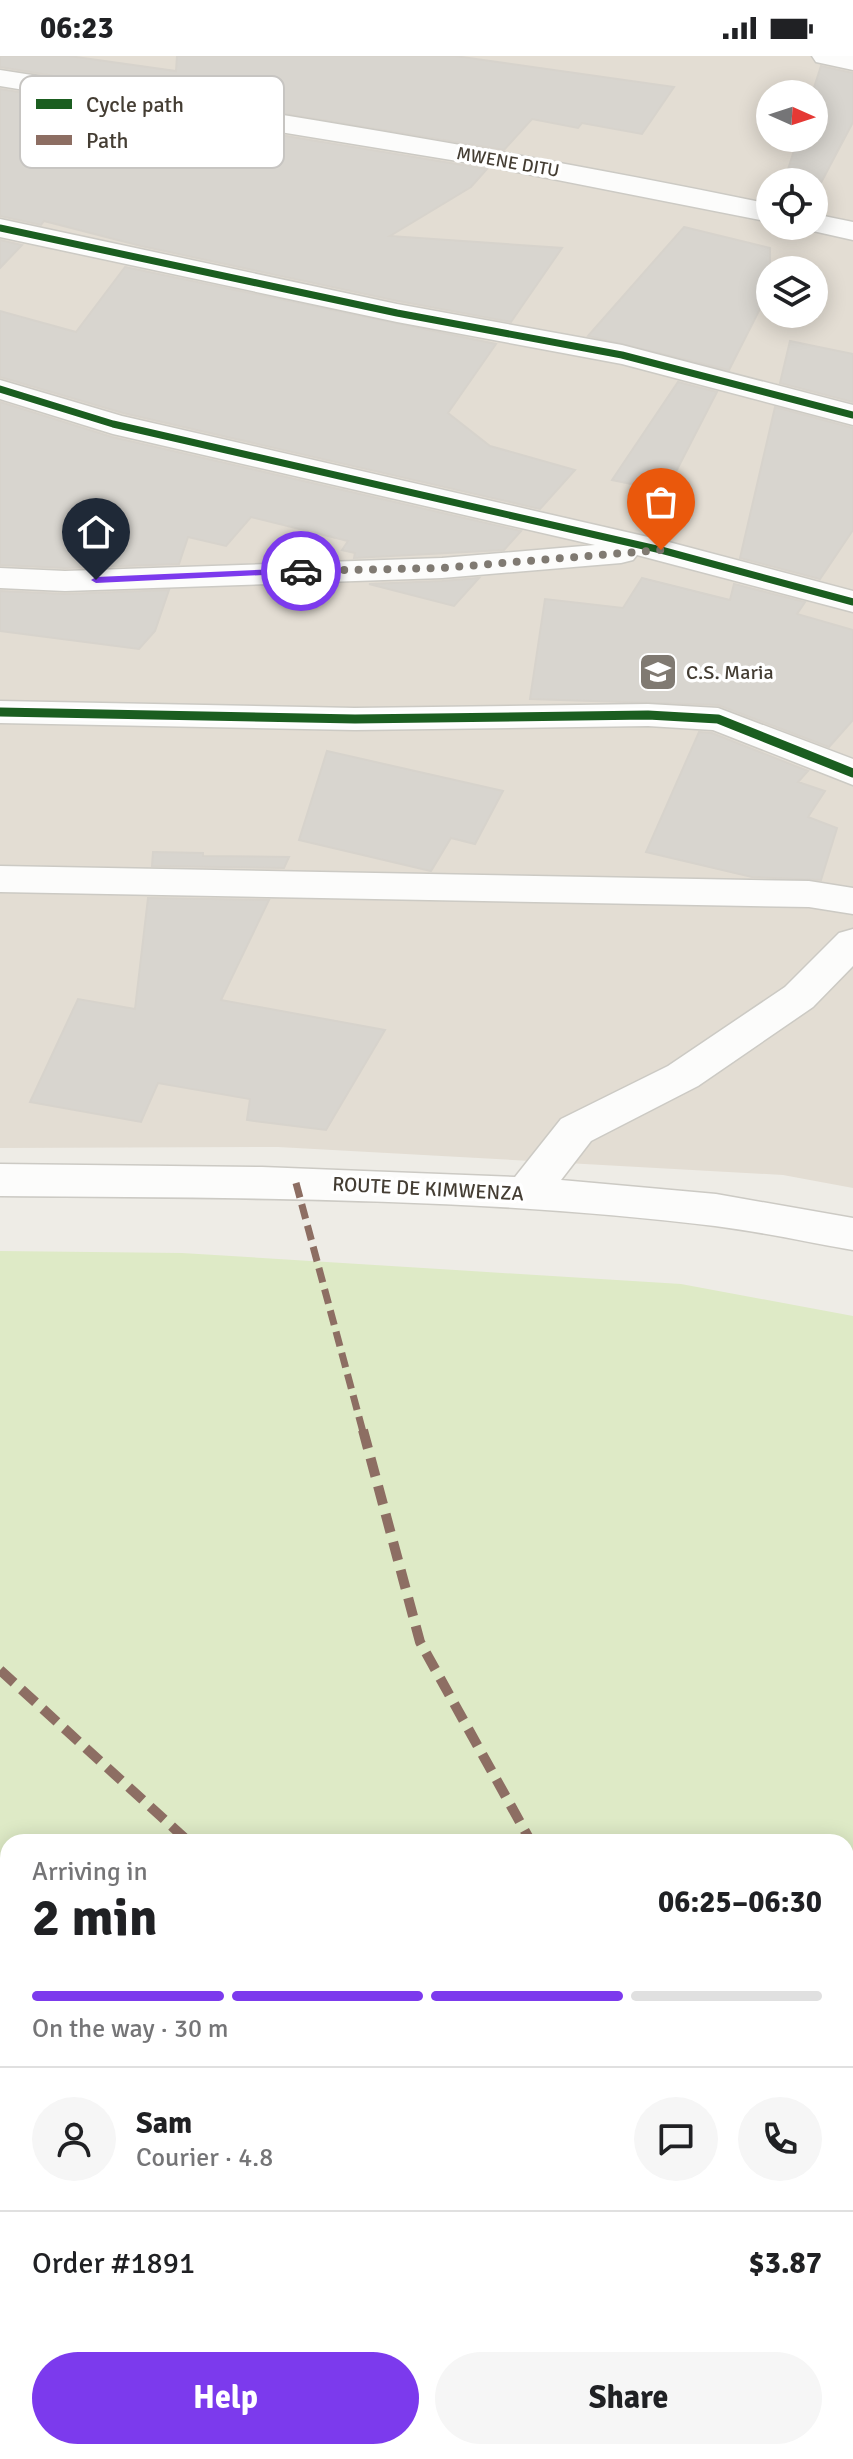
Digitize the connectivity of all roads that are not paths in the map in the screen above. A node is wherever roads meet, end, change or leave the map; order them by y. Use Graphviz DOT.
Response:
graph roads {
  1 [pos="828,56"];
  2 [pos="853,62"];
  3 [pos="0,78"];
  4 [pos="20,81"];
  5 [pos="284,123"];
  6 [pos="756,210"];
  7 [pos="828,226"];
  8 [pos="0,228"];
  9 [pos="853,231"];
  10 [pos="0,389"];
  11 [pos="853,415"];
  12 [pos="661,550"];
  13 [pos="0,578"];
  14 [pos="853,602"];
  15 [pos="0,712"];
  16 [pos="853,773"];
  17 [pos="0,879"];
  18 [pos="853,901"];
  19 [pos="853,942"];
  20 [pos="0,1180"];
  21 [pos="526,1194"];
  22 [pos="853,1234"];
  1 -- 2 [label="street"];
  3 -- 4 [label="street, MWENE DITU"];
  5 -- 6 [label="street, MWENE DITU"];
  7 -- 9 [label="street"];
  8 -- 11 [label="street"];
  10 -- 12 [label="street"];
  12 -- 13 [label="street"];
  12 -- 14 [label="street"];
  15 -- 16 [label="street"];
  17 -- 18 [label="street"];
  19 -- 21 [label="street"];
  20 -- 21 [label="street, ROUTE DE KIMWENZA"];
  21 -- 22 [label="street, ROUTE DE KIMWENZA"];
}
